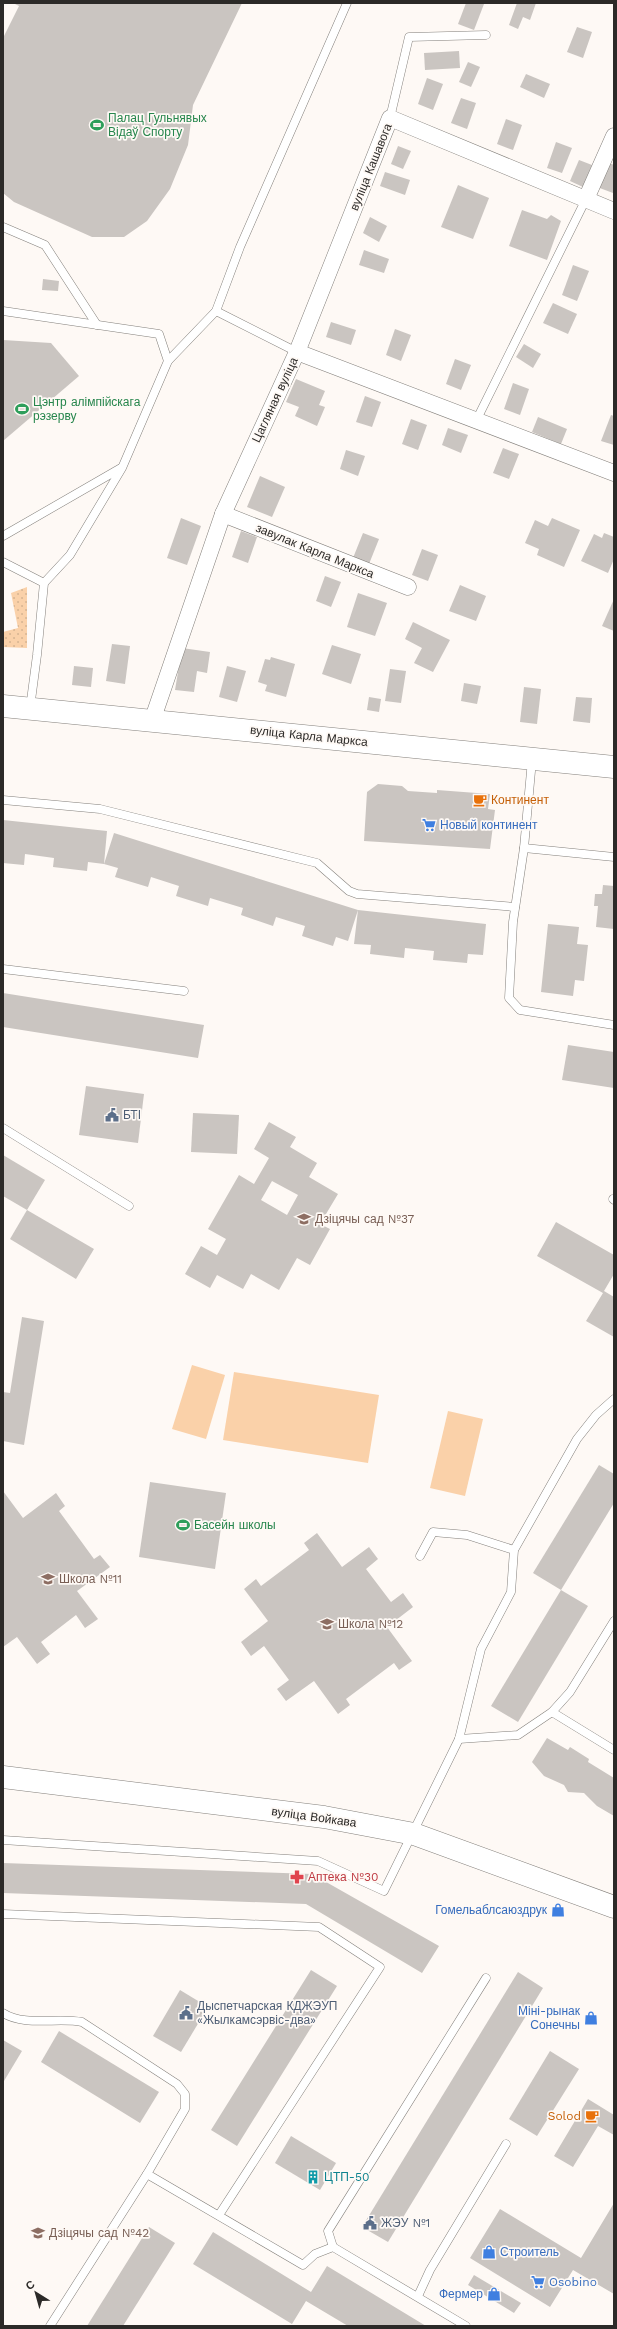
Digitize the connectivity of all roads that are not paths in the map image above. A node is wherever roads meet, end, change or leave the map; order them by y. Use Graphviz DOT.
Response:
graph roads {
  1 [pos="347,3"];
  2 [pos="486,35"];
  3 [pos="390,118"];
  4 [pos="614,136"];
  5 [pos="586,200"];
  6 [pos="614,211"];
  7 [pos="3,227"];
  8 [pos="3,311"];
  9 [pos="216,311"];
  10 [pos="96,325"];
  11 [pos="297,352"];
  12 [pos="168,361"];
  13 [pos="476,421"];
  14 [pos="122,468"];
  15 [pos="614,473"];
  16 [pos="223,514"];
  17 [pos="3,536"];
  18 [pos="3,562"];
  19 [pos="44,583"];
  20 [pos="408,587"];
  21 [pos="3,706"];
  22 [pos="30,708"];
  23 [pos="152,721"];
  24 [pos="532,759"];
  25 [pos="614,767"];
  26 [pos="3,800"];
  27 [pos="524,848"];
  28 [pos="614,856"];
  29 [pos="515,907"];
  30 [pos="3,969"];
  31 [pos="184,991"];
  32 [pos="614,1025"];
  33 [pos="3,1128"];
  34 [pos="129,1206"];
  35 [pos="614,1399"];
  36 [pos="514,1550"];
  37 [pos="420,1556"];
  38 [pos="614,1622"];
  39 [pos="552,1712"];
  40 [pos="459,1739"];
  41 [pos="614,1750"];
  42 [pos="3,1777"];
  43 [pos="414,1834"];
  44 [pos="3,1840"];
  45 [pos="614,1907"];
  46 [pos="3,1914"];
  47 [pos="486,1978"];
  48 [pos="3,2013"];
  49 [pos="506,2144"];
  50 [pos="147,2174"];
  51 [pos="219,2215"];
  52 [pos="333,2246"];
  53 [pos="418,2296"];
  54 [pos="50,2326"];
  55 [pos="466,2326"];
  1 -- 9 [label="lane"];
  2 -- 3 [label="lane"];
  3 -- 5 [label="street, вуліца Кашавога"];
  3 -- 11 [label="street, вуліца Кашавога"];
  4 -- 5 [label="street"];
  5 -- 6 [label="street, вуліца Кашавога"];
  5 -- 13 [label="lane"];
  7 -- 10 [label="lane"];
  8 -- 10 [label="lane"];
  9 -- 11 [label="lane"];
  9 -- 12 [label="lane"];
  10 -- 12 [label="lane"];
  11 -- 13 [label="street, Цагляная вуліца"];
  11 -- 16 [label="street, Цагляная вуліца"];
  12 -- 14 [label="lane"];
  13 -- 15 [label="street, Цагляная вуліца"];
  14 -- 17 [label="lane"];
  14 -- 19 [label="lane"];
  16 -- 20 [label="street, завулак Карла Маркса"];
  16 -- 23 [label="street, Цагляная вуліца"];
  18 -- 19 [label="lane"];
  19 -- 22 [label="lane"];
  21 -- 22 [label="main road, вуліца Карла Маркса"];
  22 -- 23 [label="main road, вуліца Карла Маркса"];
  23 -- 24 [label="main road, вуліца Карла Маркса"];
  24 -- 25 [label="main road, вуліца Карла Маркса"];
  24 -- 27 [label="lane"];
  26 -- 29 [label="lane"];
  27 -- 28 [label="lane"];
  27 -- 29 [label="lane"];
  29 -- 32 [label="lane"];
  30 -- 31 [label="lane"];
  33 -- 34 [label="lane"];
  35 -- 36 [label="lane"];
  36 -- 37 [label="lane"];
  36 -- 40 [label="lane"];
  38 -- 39 [label="lane"];
  39 -- 40 [label="lane"];
  39 -- 41 [label="lane"];
  40 -- 43 [label="lane"];
  42 -- 43 [label="main road, вуліца Войкава"];
  43 -- 44 [label="lane"];
  43 -- 45 [label="main road, вуліца Войкава"];
  46 -- 51 [label="lane"];
  47 -- 52 [label="lane"];
  48 -- 50 [label="lane"];
  49 -- 53 [label="lane"];
  50 -- 51 [label="lane"];
  50 -- 54 [label="lane"];
  51 -- 52 [label="lane"];
  52 -- 53 [label="lane"];
  53 -- 55 [label="lane"];
}
